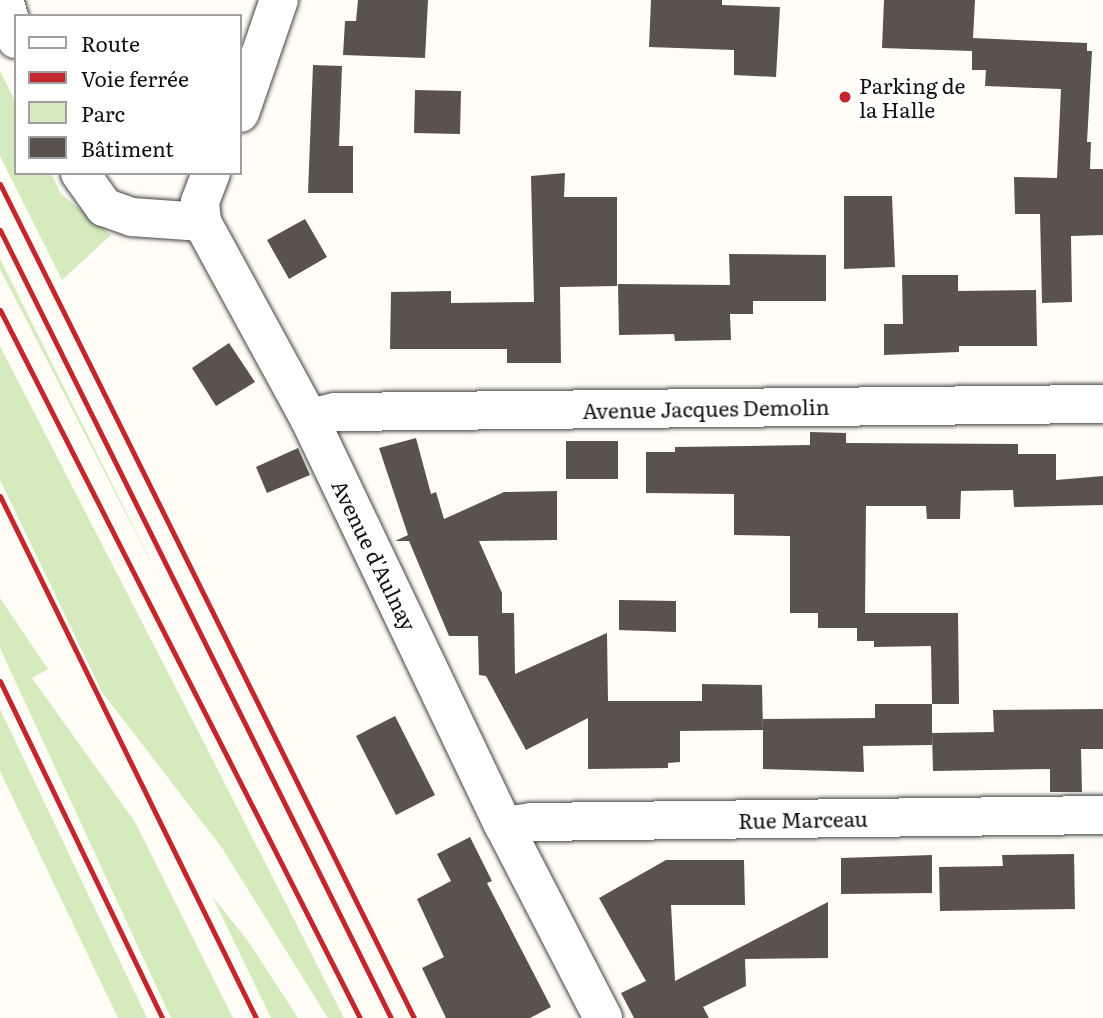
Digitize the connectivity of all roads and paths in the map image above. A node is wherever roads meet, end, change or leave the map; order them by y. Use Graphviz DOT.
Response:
graph roads {
  1 [pos="5,0"];
  2 [pos="279,0"];
  3 [pos="14,32"];
  4 [pos="242,107"];
  5 [pos="81,175"];
  6 [pos="210,175"];
  7 [pos="202,222"];
  8 [pos="1103,404"];
  9 [pos="310,418"];
  10 [pos="1103,815"];
  11 [pos="504,826"];
  12 [pos="603,1018"];
  1 -- 3 [label="street"];
  2 -- 4 [label="street"];
  5 -- 7 [label="street"];
  6 -- 7 [label="street"];
  7 -- 9 [label="street, Avenue d'Aulnay"];
  8 -- 9 [label="street, Avenue Jacques Demolin"];
  9 -- 11 [label="street, Avenue d'Aulnay"];
  10 -- 11 [label="street, Rue Marceau"];
  11 -- 12 [label="street, Avenue d'Aulnay"];
}
